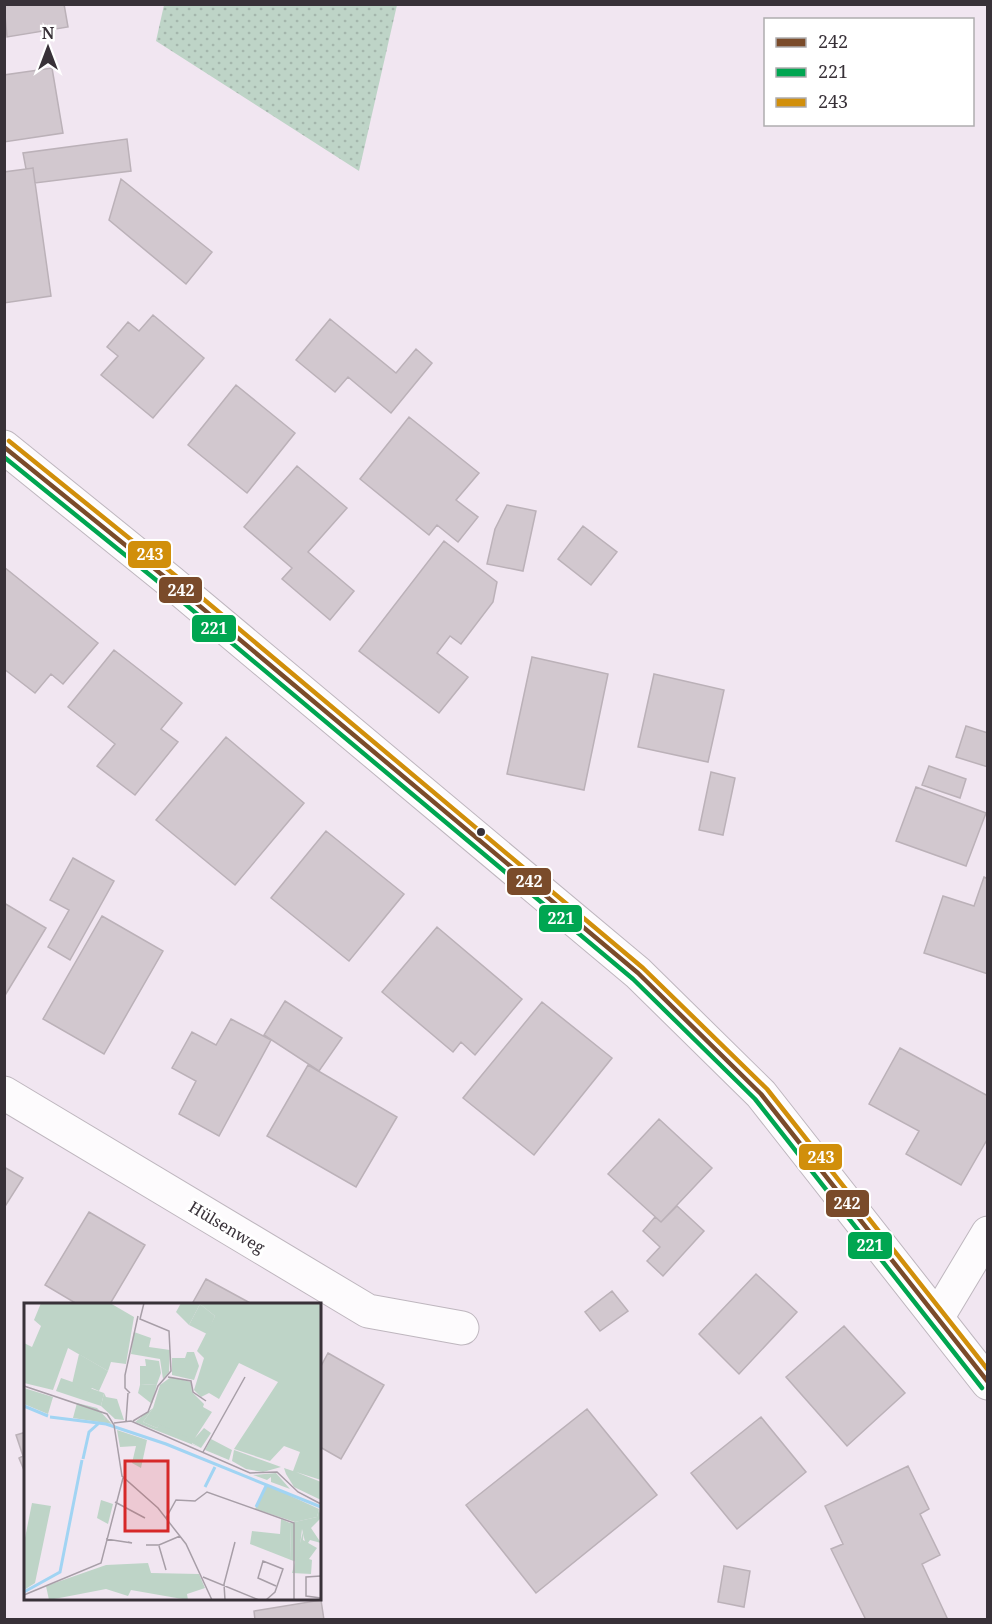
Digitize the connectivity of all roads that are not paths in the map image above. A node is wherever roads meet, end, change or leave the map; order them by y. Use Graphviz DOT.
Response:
graph roads {
  1 [pos="4,447"];
  2 [pos="4,1093"];
  3 [pos="987,1233"];
  4 [pos="937,1318"];
  5 [pos="462,1328"];
  6 [pos="987,1383"];
  1 -- 4 [label="street"];
  2 -- 5 [label="street, Hülsenweg"];
  3 -- 4 [label="street"];
  4 -- 6 [label="street"];
}
